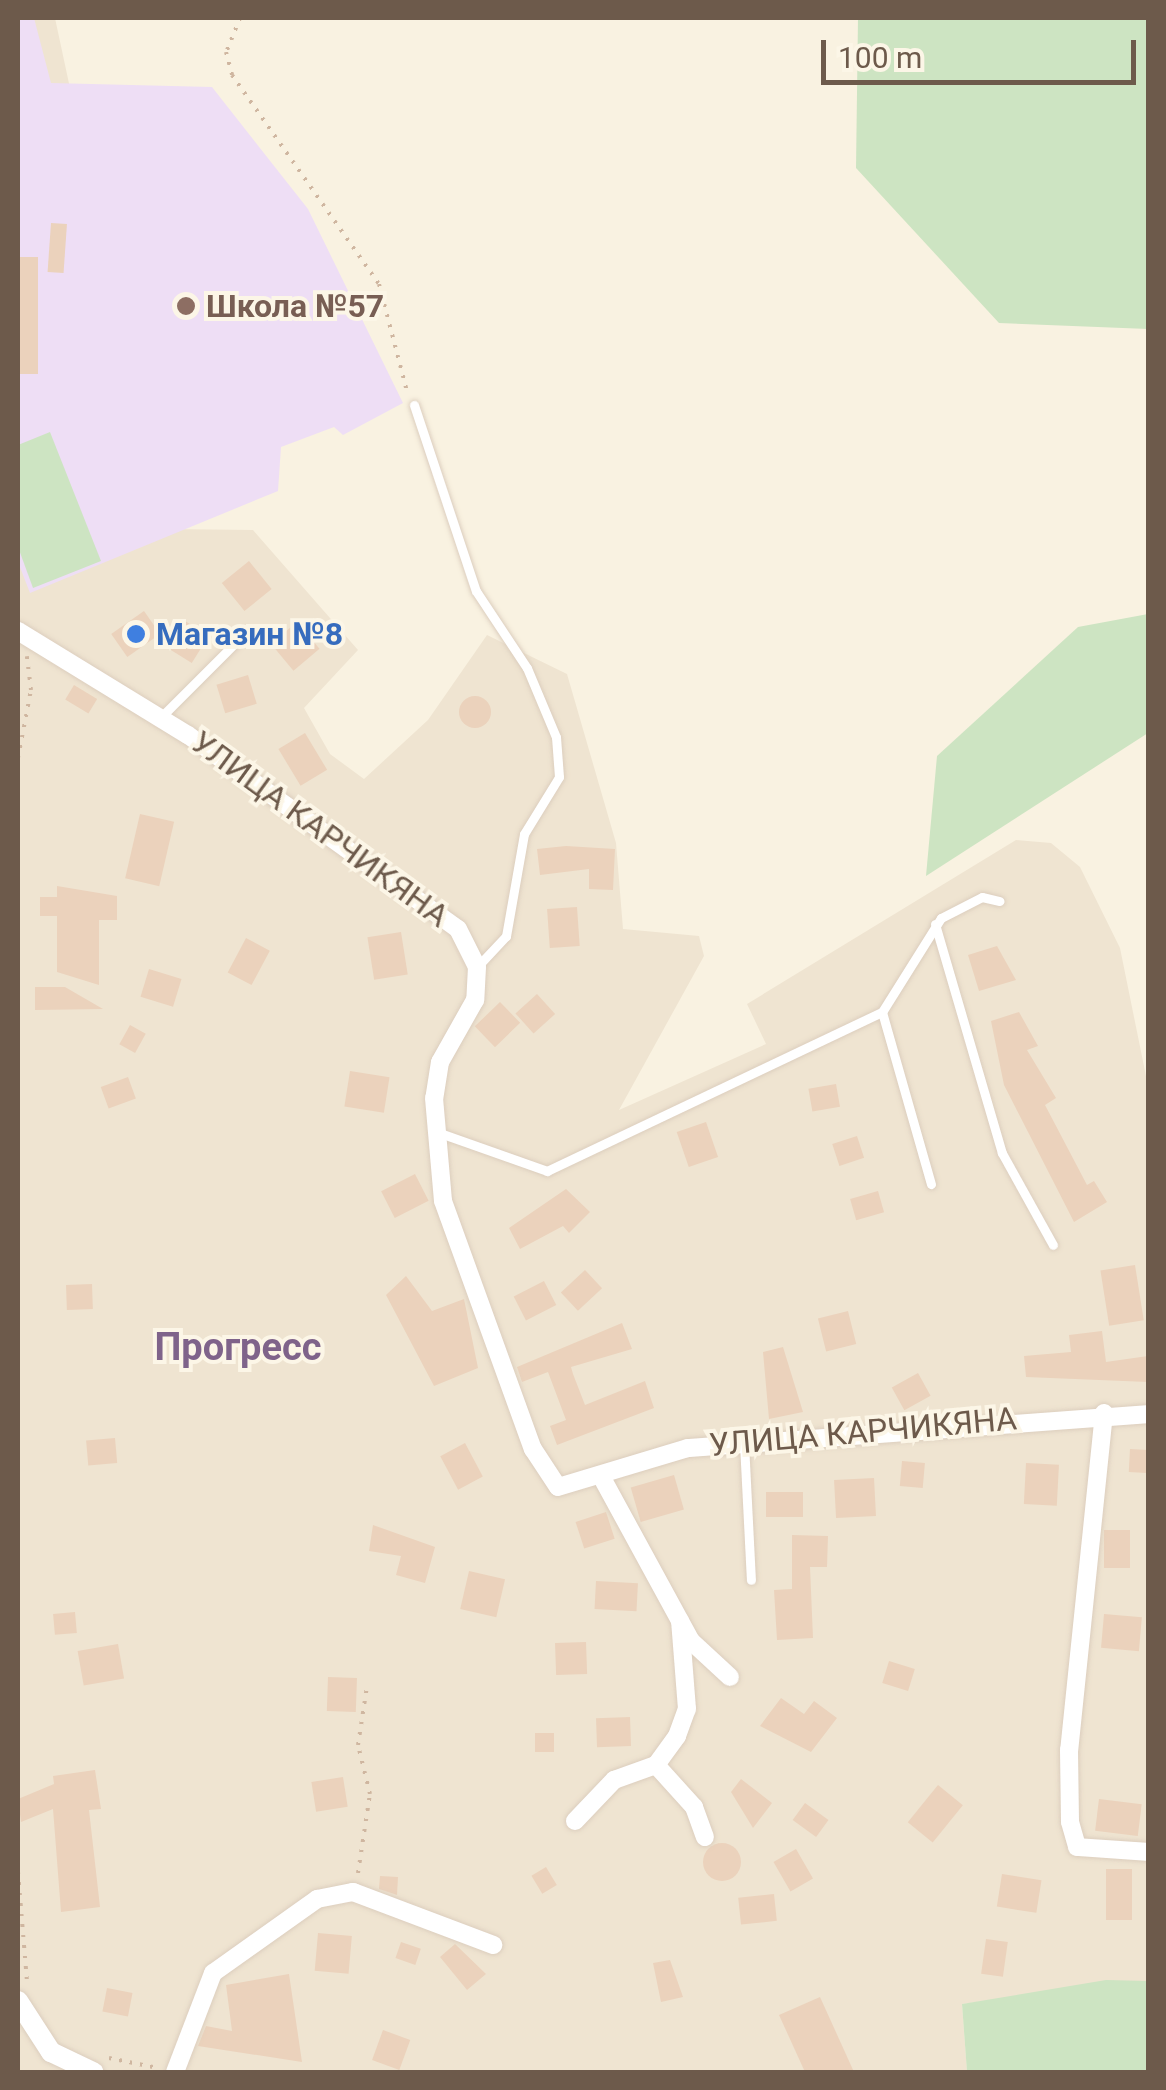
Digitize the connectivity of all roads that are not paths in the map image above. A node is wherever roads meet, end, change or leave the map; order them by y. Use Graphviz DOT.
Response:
graph roads {
  1 [pos="414,405"];
  2 [pos="18,631"];
  3 [pos="245,633"];
  4 [pos="161,717"];
  5 [pos="1000,901"];
  6 [pos="935,924"];
  7 [pos="477,966"];
  8 [pos="882,1012"];
  9 [pos="434,1130"];
  10 [pos="931,1184"];
  11 [pos="1053,1245"];
  12 [pos="1104,1413"];
  13 [pos="1148,1414"];
  14 [pos="744,1443"];
  15 [pos="601,1476"];
  16 [pos="751,1580"];
  17 [pos="680,1622"];
  18 [pos="730,1676"];
  19 [pos="656,1765"];
  20 [pos="575,1821"];
  21 [pos="705,1837"];
  22 [pos="1148,1852"];
  23 [pos="493,1944"];
  24 [pos="24,1996"];
  25 [pos="94,2063"];
  26 [pos="175,2072"];
  1 -- 7 [label="lane"];
  2 -- 4 [label="street, УЛИЦА КАРЧИКЯНА"];
  3 -- 4 [label="lane"];
  4 -- 7 [label="street, УЛИЦА КАРЧИКЯНА"];
  5 -- 6 [label="lane"];
  6 -- 8 [label="lane"];
  6 -- 11 [label="lane"];
  7 -- 9 [label="street, УЛИЦА КАРЧИКЯНА"];
  8 -- 9 [label="lane"];
  8 -- 10 [label="lane"];
  9 -- 15 [label="street, УЛИЦА КАРЧИКЯНА"];
  12 -- 13 [label="street, УЛИЦА КАРЧИКЯНА"];
  12 -- 14 [label="street, УЛИЦА КАРЧИКЯНА"];
  12 -- 22 [label="street"];
  14 -- 15 [label="street, УЛИЦА КАРЧИКЯНА"];
  14 -- 16 [label="lane"];
  15 -- 17 [label="street"];
  17 -- 18 [label="street"];
  17 -- 19 [label="street"];
  19 -- 20 [label="street"];
  19 -- 21 [label="street"];
  23 -- 26 [label="street"];
  24 -- 25 [label="street"];
}
